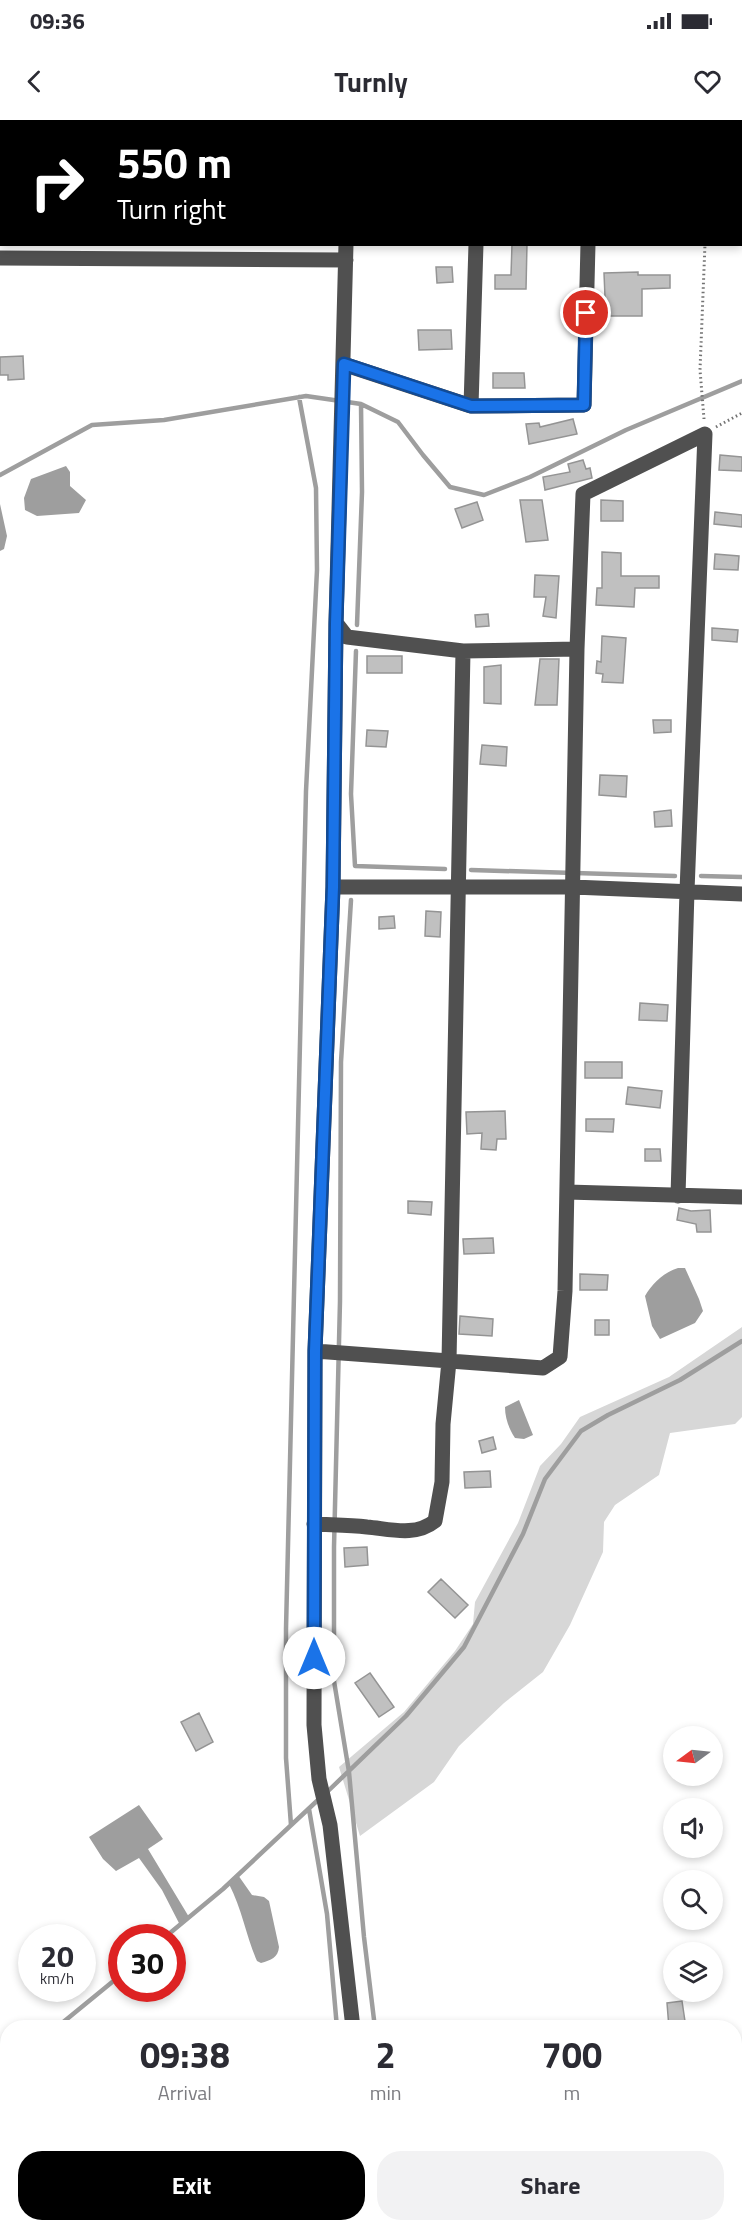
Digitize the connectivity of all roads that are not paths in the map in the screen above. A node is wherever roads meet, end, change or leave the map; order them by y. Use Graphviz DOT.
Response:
graph roads {
  1 [pos="476,246"];
  2 [pos="588,246"];
  3 [pos="67,251"];
  4 [pos="346,252"];
  5 [pos="0,258"];
  6 [pos="343,371"];
  7 [pos="471,406"];
  8 [pos="336,623"];
  9 [pos="577,649"];
  10 [pos="463,651"];
  11 [pos="333,887"];
  12 [pos="573,887"];
  13 [pos="457,888"];
  14 [pos="687,891"];
  15 [pos="742,894"];
  16 [pos="567,1192"];
  17 [pos="678,1196"];
  18 [pos="742,1197"];
  19 [pos="315,1351"];
  20 [pos="449,1361"];
  21 [pos="315,1524"];
  22 [pos="352,2020"];
  1 -- 7 [label="street"];
  2 -- 7 [label="street"];
  3 -- 4 [label="street"];
  3 -- 5 [label="street"];
  4 -- 6 [label="street"];
  6 -- 7 [label="street"];
  6 -- 8 [label="street"];
  8 -- 10 [label="street"];
  8 -- 11 [label="street"];
  9 -- 10 [label="street"];
  9 -- 12 [label="street"];
  9 -- 14 [label="street"];
  10 -- 13 [label="street"];
  11 -- 13 [label="street"];
  11 -- 19 [label="street"];
  12 -- 13 [label="street"];
  12 -- 14 [label="street"];
  12 -- 16 [label="street"];
  13 -- 20 [label="street"];
  14 -- 15 [label="street"];
  14 -- 17 [label="street"];
  16 -- 17 [label="street"];
  16 -- 20 [label="street"];
  17 -- 18 [label="street"];
  19 -- 20 [label="street"];
  19 -- 21 [label="street"];
  20 -- 21 [label="street"];
  21 -- 22 [label="street"];
}
